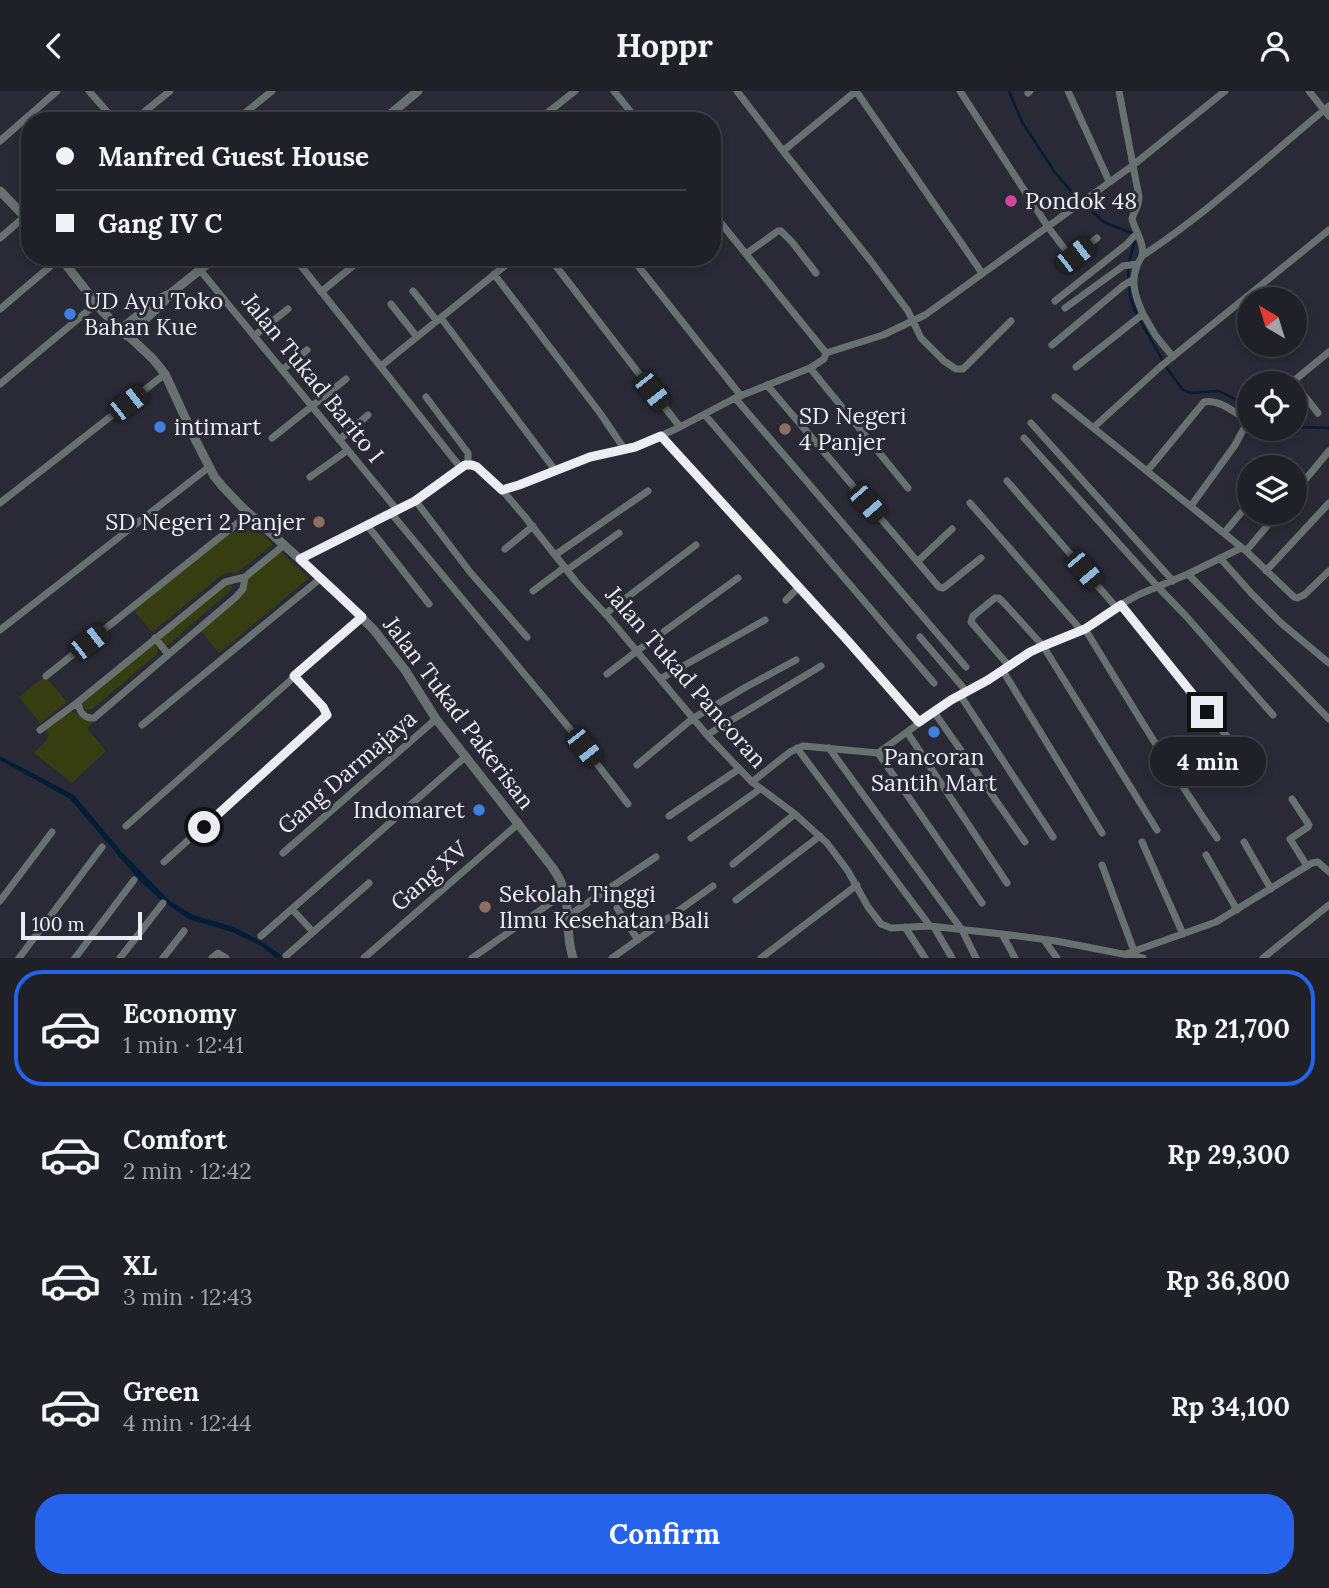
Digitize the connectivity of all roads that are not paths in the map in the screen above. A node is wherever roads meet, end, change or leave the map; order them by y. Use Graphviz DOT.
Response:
graph roads {
  1 [pos="57,91"];
  2 [pos="89,91"];
  3 [pos="170,91"];
  4 [pos="272,91"];
  5 [pos="418,91"];
  6 [pos="575,91"];
  7 [pos="614,91"];
  8 [pos="737,91"];
  9 [pos="856,91"];
  10 [pos="960,91"];
  11 [pos="1068,91"];
  12 [pos="1119,91"];
  13 [pos="1224,91"];
  14 [pos="1309,91"];
  15 [pos="1327,111"];
  16 [pos="33,112"];
  17 [pos="107,112"];
  18 [pos="144,112"];
  19 [pos="246,112"];
  20 [pos="393,112"];
  21 [pos="548,112"];
  22 [pos="631,112"];
  23 [pos="21,123"];
  24 [pos="0,141"];
  25 [pos="783,151"];
  26 [pos="1132,166"];
  27 [pos="1109,181"];
  28 [pos="0,191"];
  29 [pos="21,210"];
  30 [pos="21,222"];
  31 [pos="721,223"];
  32 [pos="1048,227"];
  33 [pos="1329,230"];
  34 [pos="1135,236"];
  35 [pos="0,238"];
  36 [pos="1097,238"];
  37 [pos="747,253"];
  38 [pos="1142,255"];
  39 [pos="1136,264"];
  40 [pos="51,266"];
  41 [pos="66,266"];
  42 [pos="205,266"];
  43 [pos="301,266"];
  44 [pos="354,266"];
  45 [pos="504,266"];
  46 [pos="557,266"];
  47 [pos="638,266"];
  48 [pos="200,270"];
  49 [pos="816,273"];
  50 [pos="982,273"];
  51 [pos="494,274"];
  52 [pos="1133,280"];
  53 [pos="413,291"];
  54 [pos="321,292"];
  55 [pos="1055,301"];
  56 [pos="96,304"];
  57 [pos="391,304"];
  58 [pos="1065,308"];
  59 [pos="0,309"];
  60 [pos="288,309"];
  61 [pos="1142,314"];
  62 [pos="439,319"];
  63 [pos="914,321"];
  64 [pos="1012,321"];
  65 [pos="124,332"];
  66 [pos="254,336"];
  67 [pos="417,337"];
  68 [pos="1052,345"];
  69 [pos="307,351"];
  70 [pos="1329,352"];
  71 [pos="826,353"];
  72 [pos="1171,358"];
  73 [pos="382,366"];
  74 [pos="1076,367"];
  75 [pos="810,368"];
  76 [pos="282,370"];
  77 [pos="1307,371"];
  78 [pos="165,374"];
  79 [pos="346,379"];
  80 [pos="0,384"];
  81 [pos="766,385"];
  82 [pos="426,397"];
  83 [pos="738,397"];
  84 [pos="1055,397"];
  85 [pos="1307,399"];
  86 [pos="312,407"];
  87 [pos="1318,413"];
  88 [pos="1237,414"];
  89 [pos="368,415"];
  90 [pos="705,415"];
  91 [pos="1031,423"];
  92 [pos="680,427"];
  93 [pos="1094,427"];
  94 [pos="661,436"];
  95 [pos="272,438"];
  96 [pos="1024,438"];
  97 [pos="339,440"];
  98 [pos="1237,441"];
  99 [pos="348,450"];
  100 [pos="625,450"];
  101 [pos="1329,451"];
  102 [pos="464,466"];
  103 [pos="209,467"];
  104 [pos="555,470"];
  105 [pos="1147,470"];
  106 [pos="310,477"];
  107 [pos="1307,478"];
  108 [pos="1007,481"];
  109 [pos="908,488"];
  110 [pos="502,490"];
  111 [pos="648,491"];
  112 [pos="415,501"];
  113 [pos="0,503"];
  114 [pos="970,503"];
  115 [pos="1329,503"];
  116 [pos="1191,506"];
  117 [pos="394,511"];
  118 [pos="249,514"];
  119 [pos="1237,518"];
  120 [pos="367,525"];
  121 [pos="1266,525"];
  122 [pos="533,526"];
  123 [pos="952,529"];
  124 [pos="619,533"];
  125 [pos="1224,533"];
  126 [pos="284,545"];
  127 [pos="696,545"];
  128 [pos="505,549"];
  129 [pos="1243,549"];
  130 [pos="555,555"];
  131 [pos="304,557"];
  132 [pos="981,558"];
  133 [pos="1220,558"];
  134 [pos="918,561"];
  135 [pos="566,569"];
  136 [pos="1266,571"];
  137 [pos="1329,571"];
  138 [pos="1188,575"];
  139 [pos="245,577"];
  140 [pos="321,578"];
  141 [pos="738,578"];
  142 [pos="1173,581"];
  143 [pos="1157,586"];
  144 [pos="799,587"];
  145 [pos="533,591"];
  146 [pos="786,600"];
  147 [pos="429,604"];
  148 [pos="1119,606"];
  149 [pos="605,614"];
  150 [pos="362,617"];
  151 [pos="765,620"];
  152 [pos="1083,629"];
  153 [pos="0,630"];
  154 [pos="527,637"];
  155 [pos="920,637"];
  156 [pos="155,638"];
  157 [pos="1043,646"];
  158 [pos="637,651"];
  159 [pos="168,654"];
  160 [pos="796,660"];
  161 [pos="1329,663"];
  162 [pos="821,666"];
  163 [pos="966,667"];
  164 [pos="1006,669"];
  165 [pos="607,674"];
  166 [pos="47,676"];
  167 [pos="294,676"];
  168 [pos="660,679"];
  169 [pos="934,683"];
  170 [pos="963,694"];
  171 [pos="78,702"];
  172 [pos="934,712"];
  173 [pos="1273,715"];
  174 [pos="436,719"];
  175 [pos="692,719"];
  176 [pos="1329,719"];
  177 [pos="919,722"];
  178 [pos="142,725"];
  179 [pos="40,730"];
  180 [pos="907,732"];
  181 [pos="707,735"];
  182 [pos="797,748"];
  183 [pos="829,748"];
  184 [pos="878,753"];
  185 [pos="1242,755"];
  186 [pos="465,757"];
  187 [pos="637,765"];
  188 [pos="739,769"];
  189 [pos="752,782"];
  190 [pos="760,789"];
  191 [pos="1292,799"];
  192 [pos="628,804"];
  193 [pos="795,814"];
  194 [pos="669,816"];
  195 [pos="519,823"];
  196 [pos="126,826"];
  197 [pos="1157,830"];
  198 [pos="52,832"];
  199 [pos="1102,833"];
  200 [pos="820,836"];
  201 [pos="1054,837"];
  202 [pos="691,838"];
  203 [pos="1217,838"];
  204 [pos="1025,842"];
  205 [pos="1142,842"];
  206 [pos="1244,842"];
  207 [pos="102,847"];
  208 [pos="283,853"];
  209 [pos="1206,855"];
  210 [pos="656,857"];
  211 [pos="164,862"];
  212 [pos="733,864"];
  213 [pos="1102,865"];
  214 [pos="1307,866"];
  215 [pos="1329,872"];
  216 [pos="134,880"];
  217 [pos="369,883"];
  218 [pos="1007,883"];
  219 [pos="857,885"];
  220 [pos="713,886"];
  221 [pos="1271,889"];
  222 [pos="566,892"];
  223 [pos="736,900"];
  224 [pos="0,901"];
  225 [pos="982,903"];
  226 [pos="163,904"];
  227 [pos="1329,905"];
  228 [pos="617,908"];
  229 [pos="292,909"];
  230 [pos="1237,910"];
  231 [pos="568,916"];
  232 [pos="932,926"];
  233 [pos="905,927"];
  234 [pos="962,930"];
  235 [pos="184,931"];
  236 [pos="313,932"];
  237 [pos="1002,934"];
  238 [pos="1183,934"];
  239 [pos="261,936"];
  240 [pos="638,940"];
  241 [pos="1044,940"];
  242 [pos="1130,952"];
  243 [pos="214,956"];
  244 [pos="286,956"];
  245 [pos="572,957"];
  246 [pos="19,958"];
  247 [pos="75,958"];
  248 [pos="120,958"];
  249 [pos="163,958"];
  250 [pos="226,958"];
  251 [pos="364,958"];
  252 [pos="472,958"];
  253 [pos="612,958"];
  254 [pos="761,958"];
  255 [pos="925,958"];
  256 [pos="952,958"];
  257 [pos="976,958"];
  258 [pos="1015,958"];
  259 [pos="1058,958"];
  260 [pos="1143,958"];
  261 [pos="1263,958"];
  1 -- 16 [label="street"];
  2 -- 17 [label="street"];
  3 -- 18 [label="street"];
  4 -- 19 [label="street"];
  5 -- 20 [label="street"];
  6 -- 21 [label="street"];
  7 -- 22 [label="street"];
  8 -- 25 [label="street"];
  9 -- 25 [label="street"];
  9 -- 50 [label="street"];
  10 -- 32 [label="street"];
  11 -- 27 [label="street"];
  12 -- 26 [label="street"];
  13 -- 26 [label="street"];
  14 -- 15 [label="street"];
  15 -- 38 [label="street"];
  23 -- 24 [label="street"];
  25 -- 63 [label="street"];
  26 -- 27 [label="street"];
  26 -- 34 [label="street"];
  27 -- 32 [label="street"];
  28 -- 29 [label="street"];
  30 -- 35 [label="street"];
  31 -- 37 [label="street"];
  32 -- 36 [label="street"];
  32 -- 50 [label="street"];
  33 -- 72 [label="street"];
  34 -- 38 [label="street"];
  34 -- 55 [label="street"];
  37 -- 49 [label="street"];
  37 -- 71 [label="street"];
  38 -- 39 [label="street"];
  39 -- 52 [label="street"];
  39 -- 58 [label="street"];
  40 -- 59 [label="street"];
  41 -- 56 [label="street, Jalan Tukad Pakerisan"];
  42 -- 48 [label="street"];
  43 -- 54 [label="street"];
  44 -- 54 [label="street"];
  45 -- 51 [label="street"];
  46 -- 92 [label="street"];
  47 -- 83 [label="street"];
  48 -- 65 [label="street"];
  48 -- 66 [label="street, Jalan Tukad Barito I"];
  50 -- 63 [label="street"];
  51 -- 62 [label="street"];
  51 -- 100 [label="street"];
  52 -- 61 [label="street"];
  52 -- 68 [label="street"];
  53 -- 62 [label="street"];
  54 -- 73 [label="street"];
  56 -- 65 [label="street, Jalan Tukad Pakerisan"];
  56 -- 80 [label="street"];
  57 -- 67 [label="street"];
  60 -- 66 [label="street"];
  61 -- 72 [label="street"];
  61 -- 74 [label="street"];
  62 -- 67 [label="street"];
  62 -- 104 [label="street"];
  63 -- 64 [label="street"];
  63 -- 71 [label="street"];
  65 -- 78 [label="street, Jalan Tukad Pakerisan"];
  66 -- 76 [label="street, Jalan Tukad Barito I"];
  67 -- 73 [label="street"];
  69 -- 76 [label="street"];
  70 -- 77 [label="street"];
  71 -- 75 [label="street"];
  72 -- 93 [label="street"];
  73 -- 102 [label="street"];
  75 -- 81 [label="street"];
  75 -- 109 [label="street"];
  76 -- 86 [label="street, Jalan Tukad Barito I"];
  78 -- 103 [label="street, Jalan Tukad Pakerisan"];
  78 -- 113 [label="street"];
  79 -- 86 [label="street"];
  81 -- 83 [label="street"];
  81 -- 134 [label="street"];
  82 -- 102 [label="street"];
  83 -- 90 [label="street"];
  83 -- 163 [label="street"];
  84 -- 93 [label="street"];
  85 -- 87 [label="street"];
  86 -- 95 [label="street"];
  86 -- 97 [label="street, Jalan Tukad Barito I"];
  88 -- 105 [label="street"];
  89 -- 97 [label="street"];
  90 -- 92 [label="street"];
  90 -- 169 [label="street"];
  91 -- 142 [label="street"];
  92 -- 94 [label="street"];
  93 -- 105 [label="street"];
  94 -- 100 [label="street"];
  94 -- 144 [label="street"];
  96 -- 143 [label="street"];
  97 -- 99 [label="street, Jalan Tukad Barito I"];
  98 -- 116 [label="street"];
  99 -- 106 [label="street"];
  99 -- 117 [label="street, Jalan Tukad Barito I"];
  100 -- 104 [label="street"];
  101 -- 107 [label="street"];
  102 -- 110 [label="street, Jalan Tukad Pancoran"];
  102 -- 112 [label="street"];
  103 -- 118 [label="street, Jalan Tukad Pakerisan"];
  103 -- 153 [label="street"];
  104 -- 110 [label="street"];
  105 -- 116 [label="street"];
  108 -- 148 [label="street"];
  110 -- 122 [label="street, Jalan Tukad Pancoran"];
  111 -- 130 [label="street"];
  112 -- 117 [label="street"];
  112 -- 154 [label="street"];
  114 -- 152 [label="street"];
  115 -- 136 [label="street"];
  116 -- 125 [label="street"];
  117 -- 120 [label="street"];
  117 -- 192 [label="street, Jalan Tukad Barito I"];
  118 -- 126 [label="street, Jalan Tukad Pakerisan"];
  118 -- 166 [label="street"];
  119 -- 125 [label="street"];
  120 -- 131 [label="street"];
  120 -- 147 [label="street"];
  121 -- 129 [label="street"];
  122 -- 128 [label="street"];
  122 -- 130 [label="street, Jalan Tukad Pancoran"];
  123 -- 134 [label="street"];
  124 -- 135 [label="street"];
  125 -- 129 [label="street"];
  126 -- 131 [label="street, Jalan Tukad Pakerisan"];
  126 -- 139 [label="street"];
  127 -- 149 [label="street"];
  129 -- 133 [label="street"];
  129 -- 136 [label="street"];
  130 -- 135 [label="street, Jalan Tukad Pancoran"];
  131 -- 140 [label="street, Jalan Tukad Pakerisan"];
  132 -- 134 [label="street"];
  133 -- 138 [label="street"];
  133 -- 161 [label="street"];
  135 -- 145 [label="street"];
  135 -- 149 [label="street, Jalan Tukad Pancoran"];
  136 -- 137 [label="street"];
  138 -- 142 [label="street"];
  138 -- 176 [label="street"];
  139 -- 156 [label="street"];
  139 -- 159 [label="street"];
  140 -- 150 [label="street, Jalan Tukad Pakerisan"];
  140 -- 178 [label="street"];
  141 -- 158 [label="street"];
  142 -- 143 [label="street"];
  143 -- 148 [label="street"];
  143 -- 173 [label="street"];
  144 -- 146 [label="street"];
  144 -- 177 [label="street"];
  148 -- 152 [label="street"];
  148 -- 185 [label="street"];
  149 -- 158 [label="street, Jalan Tukad Pancoran"];
  150 -- 167 [label="street"];
  150 -- 174 [label="street, Jalan Tukad Pakerisan"];
  151 -- 168 [label="street"];
  152 -- 157 [label="street"];
  152 -- 203 [label="street"];
  155 -- 170 [label="street"];
  156 -- 159 [label="street"];
  156 -- 171 [label="street"];
  157 -- 164 [label="street"];
  157 -- 164 [label="street"];
  157 -- 197 [label="street"];
  158 -- 165 [label="street"];
  158 -- 168 [label="street, Jalan Tukad Pancoran"];
  159 -- 171 [label="street"];
  160 -- 175 [label="street"];
  162 -- 181 [label="street"];
  164 -- 170 [label="street"];
  164 -- 199 [label="street"];
  167 -- 196 [label="street"];
  167 -- 211 [label="street"];
  168 -- 175 [label="street, Jalan Tukad Pancoran"];
  170 -- 172 [label="street"];
  170 -- 201 [label="street"];
  171 -- 179 [label="street"];
  172 -- 177 [label="street"];
  172 -- 204 [label="street"];
  174 -- 186 [label="street, Jalan Tukad Pakerisan"];
  174 -- 208 [label="street, Gang Darmajaya"];
  175 -- 181 [label="street, Jalan Tukad Pancoran"];
  175 -- 187 [label="street"];
  177 -- 180 [label="street"];
  180 -- 184 [label="street"];
  180 -- 218 [label="street"];
  181 -- 188 [label="street, Jalan Tukad Pancoran"];
  182 -- 183 [label="street"];
  182 -- 189 [label="street"];
  182 -- 232 [label="street"];
  183 -- 184 [label="street"];
  183 -- 234 [label="street"];
  184 -- 225 [label="street"];
  186 -- 195 [label="street, Jalan Tukad Pakerisan"];
  186 -- 229 [label="street"];
  188 -- 189 [label="street, Jalan Tukad Pancoran"];
  188 -- 194 [label="street"];
  189 -- 190 [label="street, Jalan Tukad Pancoran"];
  190 -- 193 [label="street, Jalan Tukad Pancoran"];
  190 -- 202 [label="street"];
  191 -- 214 [label="street"];
  193 -- 200 [label="street, Jalan Tukad Pancoran"];
  193 -- 212 [label="street"];
  195 -- 222 [label="street, Jalan Tukad Pakerisan"];
  195 -- 251 [label="street, Gang XV"];
  198 -- 224 [label="street"];
  200 -- 219 [label="street, Jalan Tukad Pancoran"];
  200 -- 223 [label="street"];
  205 -- 238 [label="street"];
  206 -- 221 [label="street"];
  207 -- 246 [label="street"];
  209 -- 230 [label="street"];
  210 -- 231 [label="street"];
  213 -- 242 [label="street"];
  214 -- 215 [label="street"];
  214 -- 221 [label="street"];
  216 -- 247 [label="street"];
  217 -- 236 [label="street"];
  219 -- 233 [label="street, Jalan Tukad Pancoran"];
  219 -- 254 [label="street"];
  220 -- 240 [label="street"];
  221 -- 230 [label="street"];
  222 -- 231 [label="street, Jalan Tukad Pakerisan"];
  222 -- 252 [label="street"];
  226 -- 248 [label="street"];
  227 -- 261 [label="street"];
  228 -- 240 [label="street"];
  229 -- 236 [label="street"];
  229 -- 239 [label="street"];
  230 -- 238 [label="street"];
  231 -- 245 [label="street, Jalan Tukad Pakerisan"];
  232 -- 233 [label="street, Jalan Tukad Pancoran"];
  232 -- 234 [label="street, Jalan Tukad Pancoran"];
  232 -- 256 [label="street"];
  233 -- 255 [label="street"];
  234 -- 237 [label="street, Jalan Tukad Pancoran"];
  234 -- 257 [label="street"];
  235 -- 249 [label="street"];
  236 -- 244 [label="street"];
  237 -- 241 [label="street, Jalan Tukad Pancoran"];
  237 -- 258 [label="street"];
  238 -- 242 [label="street"];
  240 -- 253 [label="street"];
  241 -- 242 [label="street, Jalan Tukad Pancoran"];
  241 -- 259 [label="street"];
  242 -- 260 [label="street, Jalan Tukad Pancoran"];
  243 -- 250 [label="street"];
}
